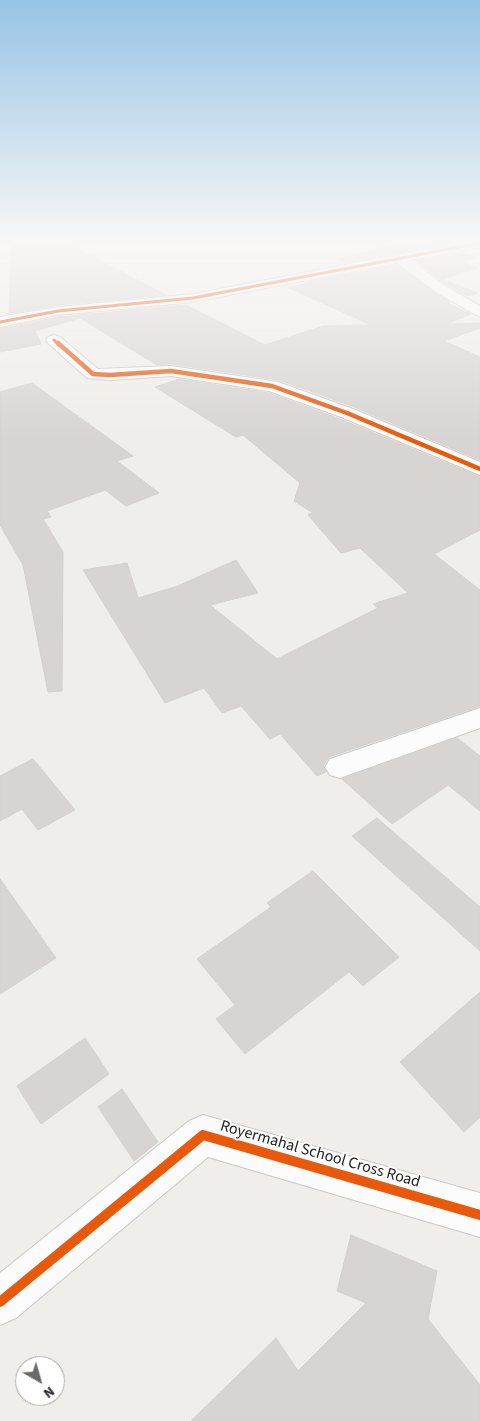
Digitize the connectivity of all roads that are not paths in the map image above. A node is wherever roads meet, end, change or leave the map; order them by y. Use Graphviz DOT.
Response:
graph roads {
  1 [pos="106,306"];
  2 [pos="0,322"];
  3 [pos="54,340"];
  4 [pos="480,469"];
  5 [pos="475,728"];
  6 [pos="340,767"];
  7 [pos="480,1216"];
  8 [pos="0,1302"];
  1 -- 2 [label="street"];
  3 -- 4 [label="street"];
  5 -- 6 [label="street"];
  7 -- 8 [label="street, Royermahal School Cross Road"];
}
